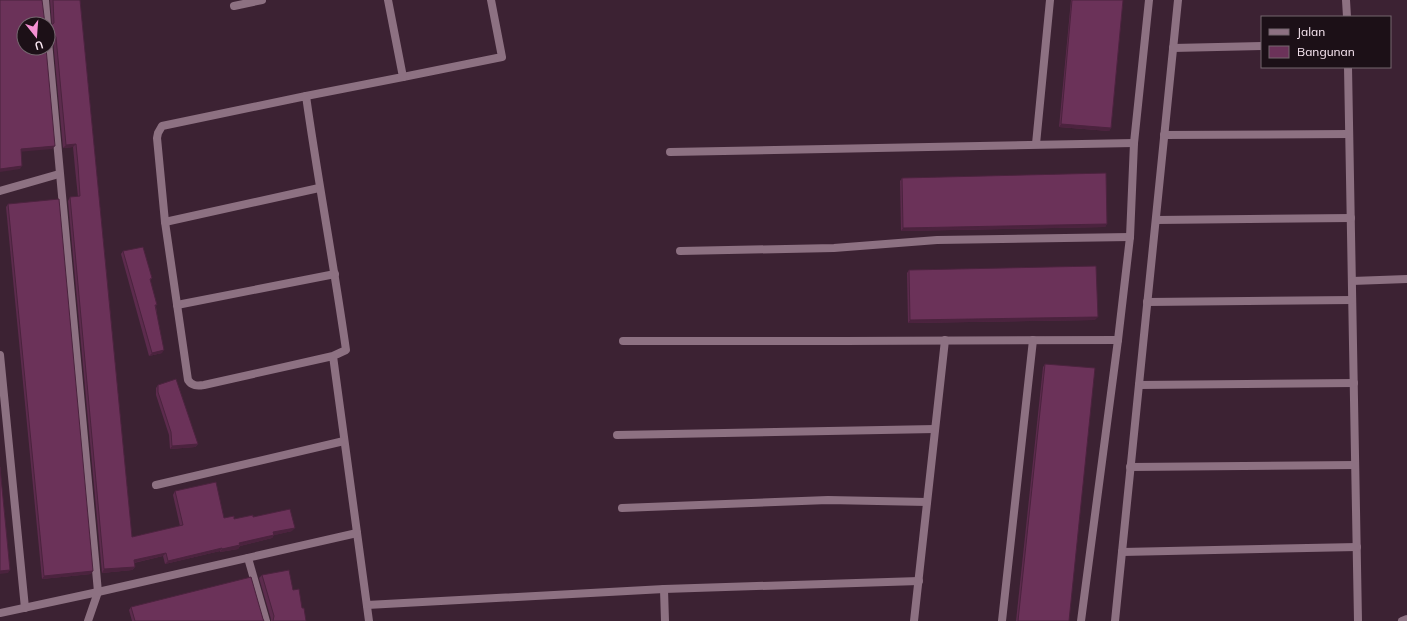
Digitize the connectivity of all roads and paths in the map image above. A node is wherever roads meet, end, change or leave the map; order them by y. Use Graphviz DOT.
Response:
graph roads {
  1 [pos="45,0"];
  2 [pos="262,0"];
  3 [pos="388,0"];
  4 [pos="491,0"];
  5 [pos="1050,0"];
  6 [pos="1149,0"];
  7 [pos="1178,0"];
  8 [pos="1346,0"];
  9 [pos="234,6"];
  10 [pos="46,16"];
  11 [pos="1347,16"];
  12 [pos="1261,46"];
  13 [pos="1173,48"];
  14 [pos="49,56"];
  15 [pos="1348,68"];
  16 [pos="403,77"];
  17 [pos="306,96"];
  18 [pos="1349,134"];
  19 [pos="1164,135"];
  20 [pos="1134,143"];
  21 [pos="1036,144"];
  22 [pos="670,152"];
  23 [pos="59,174"];
  24 [pos="319,188"];
  25 [pos="0,191"];
  26 [pos="1351,218"];
  27 [pos="1156,220"];
  28 [pos="165,222"];
  29 [pos="1130,237"];
  30 [pos="680,251"];
  31 [pos="335,274"];
  32 [pos="1407,278"];
  33 [pos="1352,281"];
  34 [pos="1352,300"];
  35 [pos="1147,302"];
  36 [pos="177,305"];
  37 [pos="945,340"];
  38 [pos="1033,340"];
  39 [pos="1118,340"];
  40 [pos="623,341"];
  41 [pos="0,355"];
  42 [pos="333,356"];
  43 [pos="1354,383"];
  44 [pos="1139,385"];
  45 [pos="935,429"];
  46 [pos="617,435"];
  47 [pos="344,441"];
  48 [pos="1356,465"];
  49 [pos="1130,467"];
  50 [pos="156,485"];
  51 [pos="927,502"];
  52 [pos="622,508"];
  53 [pos="357,533"];
  54 [pos="1357,547"];
  55 [pos="1122,552"];
  56 [pos="248,558"];
  57 [pos="918,582"];
  58 [pos="664,589"];
  59 [pos="98,592"];
  60 [pos="367,605"];
  61 [pos="25,608"];
  62 [pos="0,613"];
  63 [pos="1407,619"];
  64 [pos="88,621"];
  65 [pos="266,621"];
  66 [pos="369,621"];
  67 [pos="665,621"];
  68 [pos="914,621"];
  69 [pos="1002,621"];
  70 [pos="1080,621"];
  71 [pos="1114,621"];
  72 [pos="1358,621"];
  73 [pos="1402,621"];
  1 -- 10 [label="street"];
  2 -- 9 [label="street"];
  3 -- 16 [label="street"];
  4 -- 16 [label="street"];
  5 -- 21 [label="street"];
  6 -- 20 [label="street"];
  7 -- 13 [label="street"];
  8 -- 11 [label="street"];
  12 -- 13 [label="street"];
  13 -- 19 [label="street"];
  14 -- 23 [label="street"];
  15 -- 18 [label="street"];
  16 -- 17 [label="street"];
  17 -- 24 [label="street"];
  17 -- 28 [label="street"];
  18 -- 19 [label="street"];
  18 -- 26 [label="street"];
  19 -- 27 [label="street"];
  20 -- 21 [label="street"];
  20 -- 29 [label="street"];
  21 -- 22 [label="street"];
  23 -- 25 [label="street"];
  23 -- 59 [label="street"];
  24 -- 28 [label="street"];
  24 -- 31 [label="street"];
  26 -- 27 [label="street"];
  26 -- 33 [label="street"];
  27 -- 35 [label="street"];
  28 -- 36 [label="street"];
  29 -- 30 [label="street"];
  29 -- 39 [label="street"];
  31 -- 36 [label="street"];
  31 -- 42 [label="street"];
  32 -- 33 [label="street"];
  33 -- 34 [label="street"];
  34 -- 35 [label="street"];
  34 -- 43 [label="street"];
  35 -- 44 [label="street"];
  36 -- 42 [label="street"];
  37 -- 38 [label="street"];
  37 -- 40 [label="street"];
  37 -- 45 [label="street"];
  38 -- 39 [label="street"];
  38 -- 69 [label="street"];
  39 -- 70 [label="street"];
  41 -- 61 [label="street"];
  42 -- 47 [label="street"];
  43 -- 44 [label="street"];
  43 -- 48 [label="street"];
  44 -- 49 [label="street"];
  45 -- 46 [label="street"];
  45 -- 51 [label="street"];
  47 -- 50 [label="street"];
  47 -- 53 [label="street"];
  48 -- 49 [label="street"];
  48 -- 54 [label="street"];
  49 -- 55 [label="street"];
  51 -- 52 [label="street"];
  51 -- 57 [label="street"];
  53 -- 56 [label="street"];
  53 -- 60 [label="street"];
  54 -- 55 [label="street"];
  54 -- 72 [label="street"];
  55 -- 71 [label="street"];
  56 -- 59 [label="street"];
  56 -- 65 [label="street"];
  57 -- 58 [label="street"];
  57 -- 68 [label="street"];
  58 -- 60 [label="street"];
  58 -- 67 [label="street"];
  59 -- 61 [label="street"];
  59 -- 64 [label="street"];
  60 -- 66 [label="street"];
  61 -- 62 [label="street"];
  63 -- 73 [label="street"];
}
